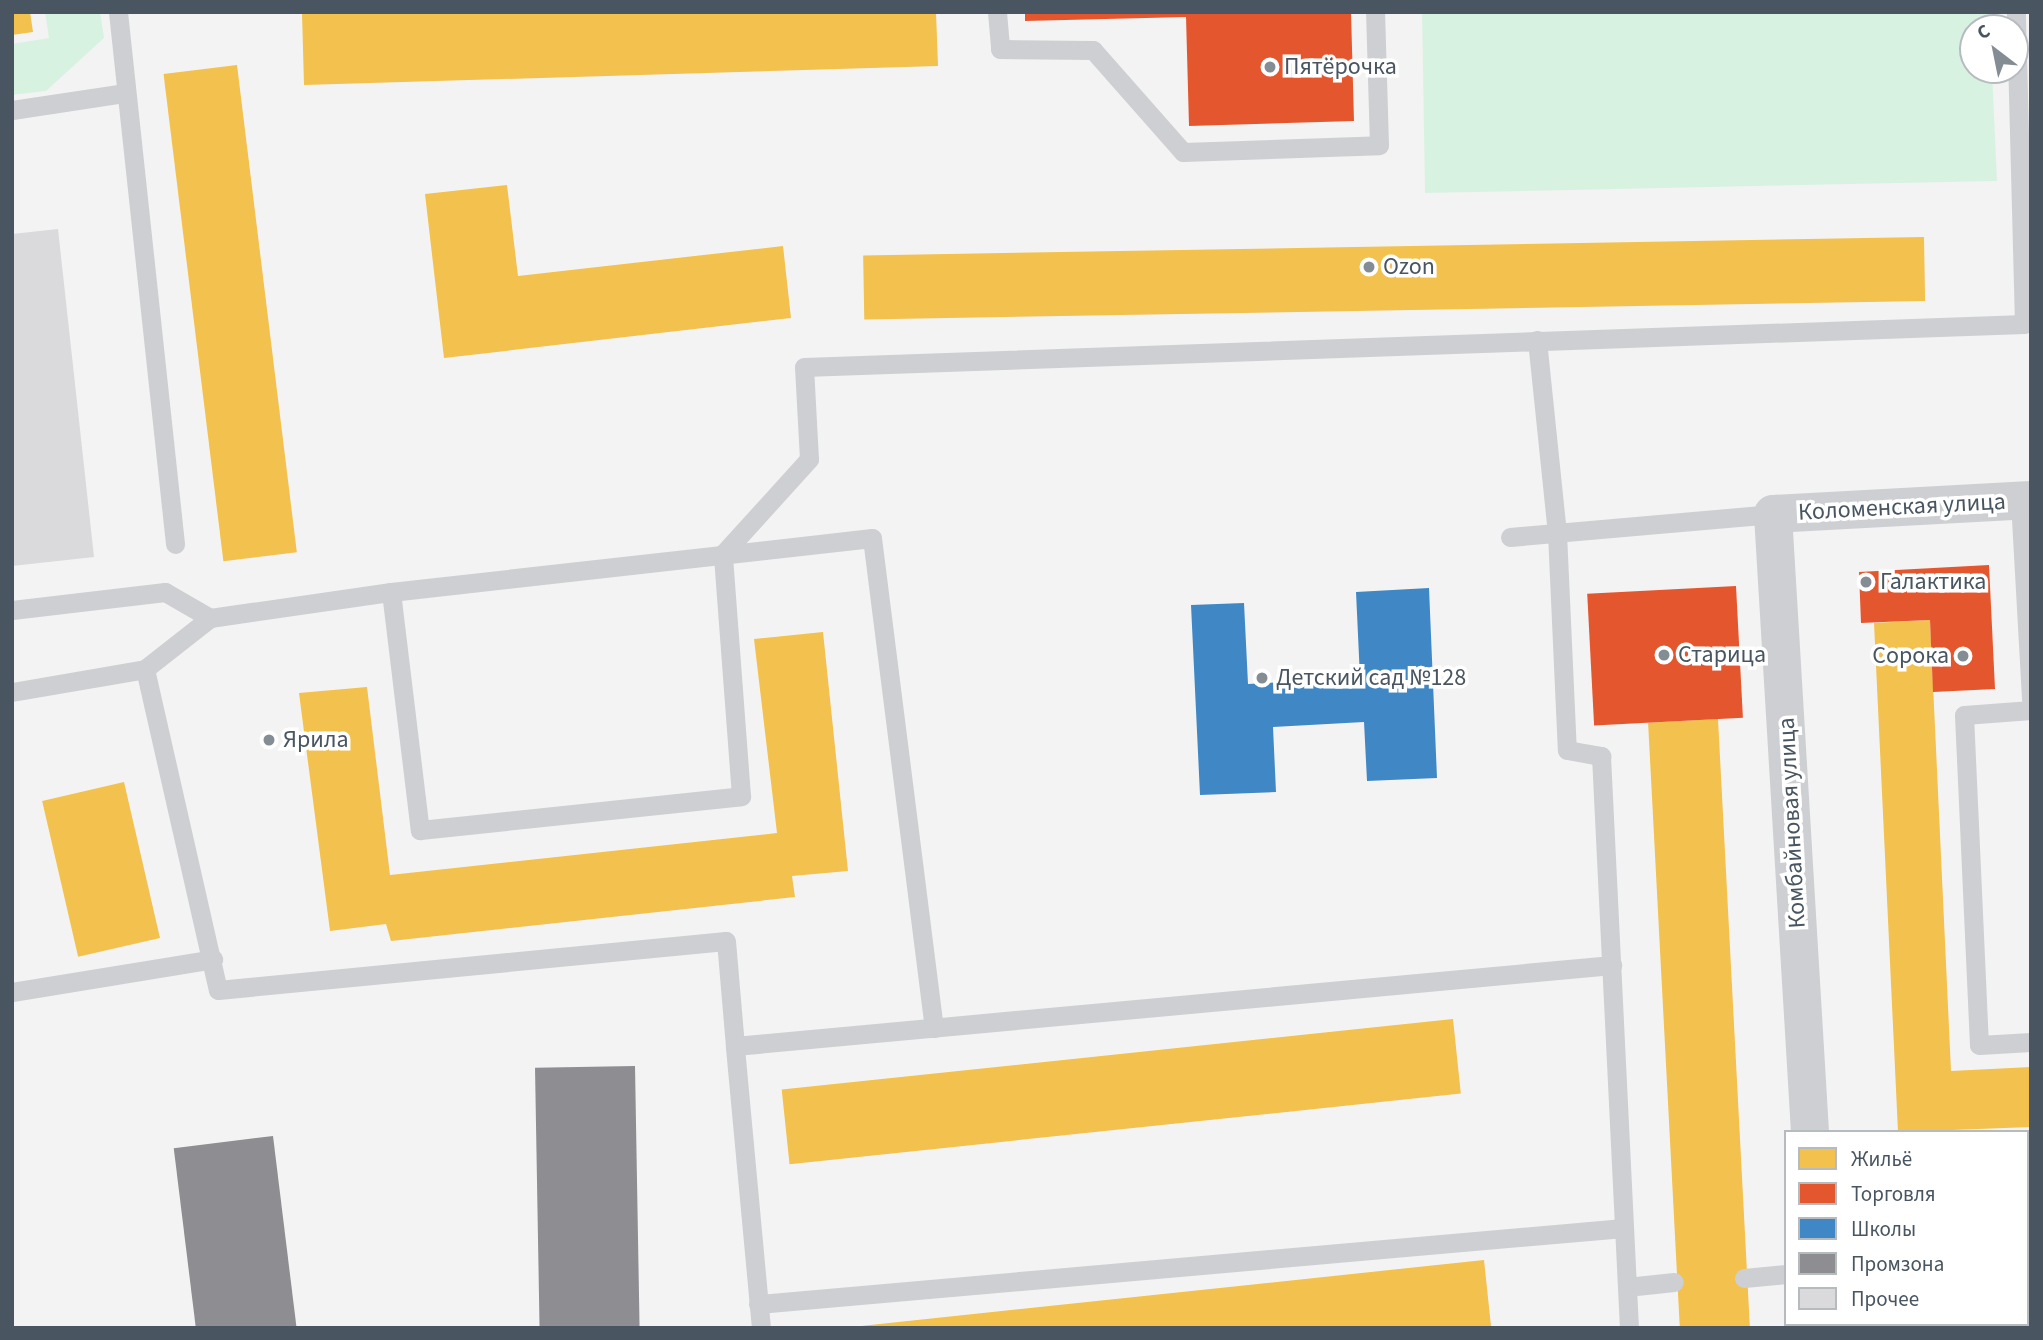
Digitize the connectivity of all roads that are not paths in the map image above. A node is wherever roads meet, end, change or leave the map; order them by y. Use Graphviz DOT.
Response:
graph roads {
  1 [pos="118,12"];
  2 [pos="996,12"];
  3 [pos="1375,12"];
  4 [pos="2016,12"];
  5 [pos="124,93"];
  6 [pos="12,110"];
  7 [pos="1537,340"];
  8 [pos="2025,500"];
  9 [pos="1773,514"];
  10 [pos="1557,533"];
  11 [pos="1510,537"];
  12 [pos="175,544"];
  13 [pos="723,554"];
  14 [pos="391,592"];
  15 [pos="2028,593"];
  16 [pos="12,610"];
  17 [pos="210,618"];
  18 [pos="145,670"];
  19 [pos="12,692"];
  20 [pos="2031,700"];
  21 [pos="2031,710"];
  22 [pos="213,959"];
  23 [pos="1612,964"];
  24 [pos="12,992"];
  25 [pos="934,1028"];
  26 [pos="2031,1042"];
  27 [pos="735,1046"];
  28 [pos="1810,1130"];
  29 [pos="1624,1228"];
  30 [pos="1784,1274"];
  31 [pos="1744,1278"];
  32 [pos="1674,1282"];
  33 [pos="1627,1287"];
  34 [pos="758,1304"];
  35 [pos="761,1328"];
  36 [pos="1629,1328"];
  1 -- 5 [label="lane"];
  2 -- 3 [label="lane"];
  4 -- 7 [label="lane"];
  5 -- 6 [label="lane"];
  5 -- 12 [label="lane"];
  7 -- 10 [label="lane"];
  7 -- 13 [label="lane"];
  8 -- 9 [label="street, Коломенская улица"];
  8 -- 15 [label="lane"];
  9 -- 10 [label="lane"];
  9 -- 28 [label="street, Комбайновая улица"];
  10 -- 11 [label="lane"];
  10 -- 23 [label="lane"];
  13 -- 14 [label="lane"];
  13 -- 14 [label="lane"];
  13 -- 25 [label="lane"];
  14 -- 17 [label="lane"];
  15 -- 20 [label="lane"];
  16 -- 17 [label="lane"];
  17 -- 18 [label="lane"];
  18 -- 19 [label="lane"];
  18 -- 22 [label="lane"];
  21 -- 26 [label="lane"];
  22 -- 24 [label="lane"];
  22 -- 27 [label="lane"];
  23 -- 25 [label="lane"];
  23 -- 29 [label="lane"];
  25 -- 27 [label="lane"];
  27 -- 34 [label="lane"];
  29 -- 33 [label="lane"];
  29 -- 34 [label="lane"];
  30 -- 31 [label="lane"];
  32 -- 33 [label="lane"];
  33 -- 36 [label="lane"];
  34 -- 35 [label="lane"];
}
